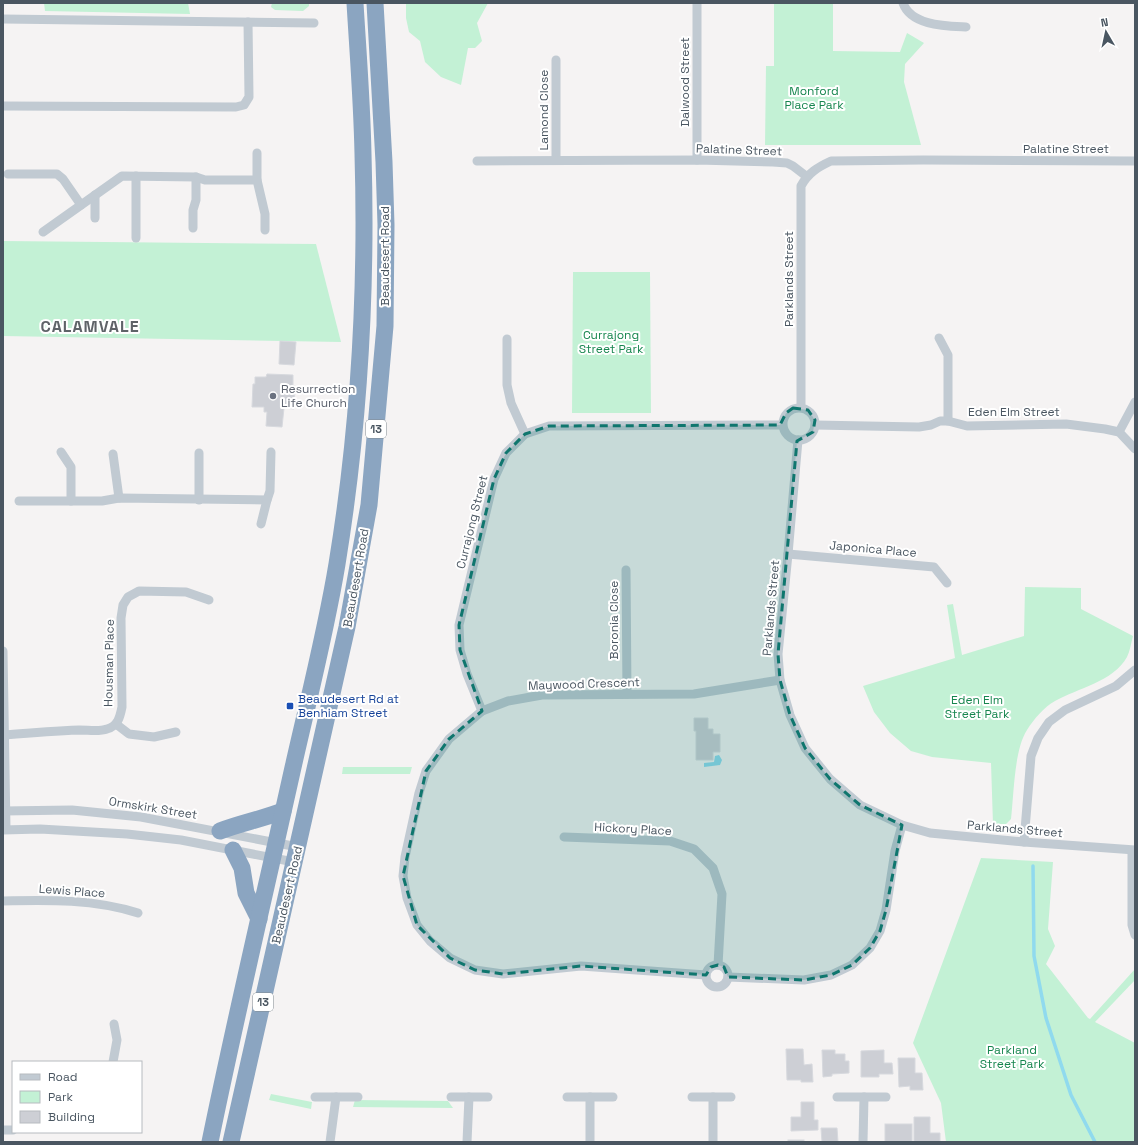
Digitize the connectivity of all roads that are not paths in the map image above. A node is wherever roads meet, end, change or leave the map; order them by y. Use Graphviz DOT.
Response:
graph roads {
  1 [pos="355,3"];
  2 [pos="375,3"];
  3 [pos="696,3"];
  4 [pos="904,3"];
  5 [pos="3,19"];
  6 [pos="248,22"];
  7 [pos="314,23"];
  8 [pos="966,27"];
  9 [pos="556,60"];
  10 [pos="3,106"];
  11 [pos="257,153"];
  12 [pos="556,160"];
  13 [pos="697,160"];
  14 [pos="477,161"];
  15 [pos="1135,161"];
  16 [pos="8,174"];
  17 [pos="136,176"];
  18 [pos="806,176"];
  19 [pos="196,177"];
  20 [pos="257,180"];
  21 [pos="96,195"];
  22 [pos="81,205"];
  23 [pos="95,218"];
  24 [pos="193,228"];
  25 [pos="265,230"];
  26 [pos="43,232"];
  27 [pos="136,238"];
  28 [pos="939,338"];
  29 [pos="507,339"];
  30 [pos="1135,402"];
  31 [pos="801,407"];
  32 [pos="948,420"];
  33 [pos="782,425"];
  34 [pos="815,425"];
  35 [pos="1119,432"];
  36 [pos="525,434"];
  37 [pos="798,440"];
  38 [pos="1135,449"];
  39 [pos="61,452"];
  40 [pos="271,452"];
  41 [pos="199,453"];
  42 [pos="113,454"];
  43 [pos="119,498"];
  44 [pos="199,500"];
  45 [pos="267,500"];
  46 [pos="19,501"];
  47 [pos="70,501"];
  48 [pos="261,524"];
  49 [pos="788,554"];
  50 [pos="626,570"];
  51 [pos="947,583"];
  52 [pos="209,600"];
  53 [pos="3,651"];
  54 [pos="3,655"];
  55 [pos="1135,670"];
  56 [pos="780,680"];
  57 [pos="627,694"];
  58 [pos="482,711"];
  59 [pos="116,724"];
  60 [pos="176,732"];
  61 [pos="5,735"];
  62 [pos="4,811"];
  63 [pos="283,811"];
  64 [pos="902,825"];
  65 [pos="5,829"];
  66 [pos="220,831"];
  67 [pos="564,838"];
  68 [pos="1024,842"];
  69 [pos="233,850"];
  70 [pos="275,850"];
  71 [pos="1134,850"];
  72 [pos="296,855"];
  73 [pos="3,901"];
  74 [pos="138,913"];
  75 [pos="259,919"];
  76 [pos="1135,934"];
  77 [pos="718,965"];
  78 [pos="706,975"];
  79 [pos="728,976"];
  80 [pos="114,1024"];
  81 [pos="113,1061"];
  82 [pos="315,1096"];
  83 [pos="336,1097"];
  84 [pos="358,1097"];
  85 [pos="451,1097"];
  86 [pos="469,1097"];
  87 [pos="488,1097"];
  88 [pos="567,1097"];
  89 [pos="590,1097"];
  90 [pos="613,1097"];
  91 [pos="692,1097"];
  92 [pos="713,1097"];
  93 [pos="731,1097"];
  94 [pos="837,1097"];
  95 [pos="864,1097"];
  96 [pos="886,1097"];
  97 [pos="210,1142"];
  98 [pos="230,1142"];
  99 [pos="330,1142"];
  100 [pos="467,1142"];
  101 [pos="590,1142"];
  102 [pos="712,1142"];
  103 [pos="863,1142"];
  1 -- 63 [label="highway, Beaudesert Road / 13"];
  2 -- 72 [label="highway, Beaudesert Road / 13"];
  3 -- 13 [label="street, Dalwood Street"];
  4 -- 8 [label="street"];
  5 -- 6 [label="street"];
  6 -- 7 [label="street"];
  6 -- 10 [label="street"];
  9 -- 12 [label="street, Lamond Close"];
  11 -- 20 [label="street"];
  12 -- 13 [label="street, Palatine Street"];
  12 -- 14 [label="street, Palatine Street"];
  13 -- 18 [label="street, Palatine Street"];
  15 -- 18 [label="street, Palatine Street"];
  16 -- 22 [label="street"];
  17 -- 19 [label="street"];
  17 -- 21 [label="street"];
  17 -- 27 [label="street"];
  18 -- 31 [label="street, Parklands Street"];
  19 -- 20 [label="street"];
  19 -- 24 [label="street"];
  20 -- 25 [label="street"];
  21 -- 22 [label="street"];
  21 -- 23 [label="street"];
  22 -- 26 [label="street"];
  28 -- 32 [label="street"];
  29 -- 36 [label="street"];
  30 -- 35 [label="street"];
  31 -- 33 [label="street"];
  31 -- 34 [label="street"];
  32 -- 34 [label="street"];
  32 -- 35 [label="street, Eden Elm Street"];
  33 -- 36 [label="street, Currajong Street"];
  33 -- 37 [label="street"];
  34 -- 37 [label="street"];
  35 -- 38 [label="street"];
  36 -- 58 [label="street, Currajong Street"];
  37 -- 49 [label="street, Parklands Street"];
  39 -- 47 [label="street"];
  40 -- 45 [label="street"];
  41 -- 44 [label="street"];
  42 -- 43 [label="street"];
  43 -- 44 [label="street"];
  43 -- 47 [label="street"];
  44 -- 45 [label="street"];
  45 -- 48 [label="street"];
  46 -- 47 [label="street"];
  49 -- 51 [label="street, Japonica Place"];
  49 -- 56 [label="street, Parklands Street"];
  50 -- 57 [label="street, Boronia Close"];
  52 -- 59 [label="street, Housman Place"];
  53 -- 54 [label="street"];
  54 -- 61 [label="street"];
  55 -- 68 [label="street"];
  56 -- 57 [label="street, Maywood Crescent"];
  56 -- 64 [label="street, Parklands Street"];
  57 -- 58 [label="street, Maywood Crescent"];
  58 -- 78 [label="street, Maywood Crescent"];
  59 -- 60 [label="street"];
  59 -- 61 [label="street, Housman Place"];
  61 -- 62 [label="street"];
  62 -- 65 [label="street"];
  62 -- 66 [label="street, Ormskirk Street"];
  63 -- 66 [label="highway"];
  63 -- 70 [label="highway, Beaudesert Road / 13"];
  64 -- 68 [label="street, Parklands Street"];
  64 -- 79 [label="street"];
  65 -- 69 [label="street, Ormskirk Street"];
  66 -- 70 [label="street, Ormskirk Street"];
  67 -- 77 [label="street, Hickory Place"];
  68 -- 71 [label="street, Parklands Street"];
  69 -- 70 [label="street, Ormskirk Street"];
  69 -- 75 [label="highway"];
  70 -- 72 [label="street, Ormskirk Street"];
  70 -- 72 [label="street, Ormskirk Street"];
  70 -- 75 [label="highway, Beaudesert Road / 13"];
  71 -- 76 [label="street"];
  72 -- 98 [label="highway, Beaudesert Road / 13"];
  73 -- 74 [label="street, Lewis Place"];
  75 -- 97 [label="highway, Beaudesert Road / 13"];
  77 -- 78 [label="street"];
  77 -- 79 [label="street"];
  78 -- 79 [label="street"];
  80 -- 81 [label="street"];
  82 -- 83 [label="street"];
  83 -- 84 [label="street"];
  83 -- 99 [label="street"];
  85 -- 86 [label="street"];
  86 -- 87 [label="street"];
  86 -- 100 [label="street"];
  88 -- 89 [label="street"];
  89 -- 90 [label="street"];
  89 -- 101 [label="street"];
  91 -- 92 [label="street"];
  92 -- 93 [label="street"];
  92 -- 102 [label="street"];
  94 -- 95 [label="street"];
  95 -- 96 [label="street"];
  95 -- 103 [label="street"];
}
